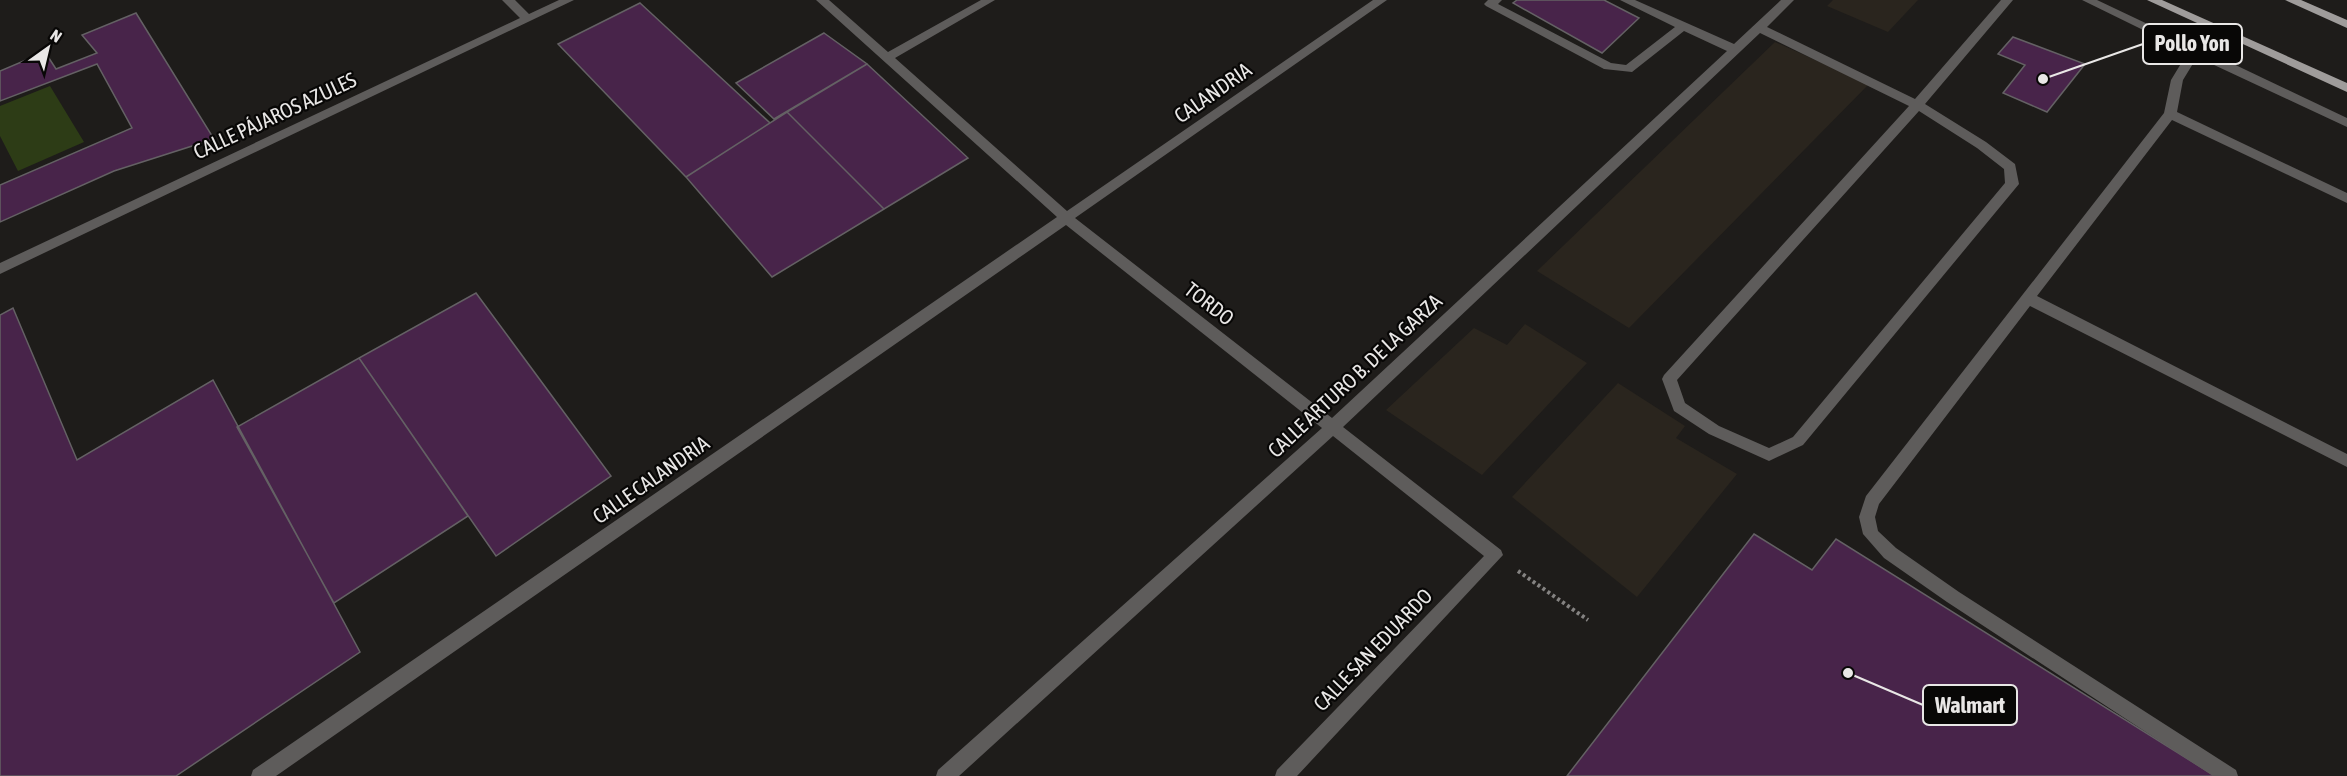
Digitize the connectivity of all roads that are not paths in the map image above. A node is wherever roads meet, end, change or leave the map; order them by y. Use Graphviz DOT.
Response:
graph roads {
  1 [pos="508,0"];
  2 [pos="568,0"];
  3 [pos="822,0"];
  4 [pos="989,0"];
  5 [pos="1381,0"];
  6 [pos="1496,0"];
  7 [pos="1626,0"];
  8 [pos="1788,0"];
  9 [pos="2007,0"];
  10 [pos="2088,0"];
  11 [pos="2152,0"];
  12 [pos="2291,0"];
  13 [pos="527,18"];
  14 [pos="2347,24"];
  15 [pos="1683,26"];
  16 [pos="1760,28"];
  17 [pos="2222,32"];
  18 [pos="1736,50"];
  19 [pos="2195,51"];
  20 [pos="888,57"];
  21 [pos="2347,88"];
  22 [pos="1918,104"];
  23 [pos="2170,114"];
  24 [pos="2347,123"];
  25 [pos="2347,198"];
  26 [pos="1066,218"];
  27 [pos="0,269"];
  28 [pos="2030,299"];
  29 [pos="1332,428"];
  30 [pos="2347,461"];
  31 [pos="1495,555"];
  32 [pos="260,776"];
  33 [pos="945,776"];
  34 [pos="1284,776"];
  35 [pos="2229,776"];
  1 -- 13 [label="street"];
  2 -- 13 [label="street, CALLE PÁJAROS AZULES"];
  3 -- 20 [label="street, TORDO"];
  4 -- 20 [label="street"];
  5 -- 26 [label="street, CALANDRIA"];
  6 -- 15 [label="street"];
  7 -- 15 [label="street"];
  8 -- 16 [label="street, CALLE ARTURO B. DE LA GARZA"];
  9 -- 22 [label="street"];
  10 -- 19 [label="street"];
  11 -- 17 [label="main road"];
  12 -- 14 [label="main road"];
  13 -- 27 [label="street, CALLE PÁJAROS AZULES"];
  15 -- 18 [label="street"];
  16 -- 18 [label="street, CALLE ARTURO B. DE LA GARZA"];
  16 -- 22 [label="street"];
  17 -- 19 [label="street"];
  17 -- 21 [label="main road"];
  18 -- 29 [label="street, CALLE ARTURO B. DE LA GARZA"];
  19 -- 23 [label="street"];
  19 -- 24 [label="street"];
  20 -- 26 [label="street, TORDO"];
  22 -- 22 [label="street"];
  23 -- 25 [label="street"];
  23 -- 28 [label="street"];
  26 -- 29 [label="street, TORDO"];
  26 -- 32 [label="street, CALLE CALANDRIA"];
  28 -- 30 [label="street"];
  28 -- 35 [label="street"];
  29 -- 31 [label="street, TORDO"];
  29 -- 33 [label="street, CALLE ARTURO B. DE LA GARZA"];
  31 -- 34 [label="street, CALLE SAN EDUARDO"];
}
